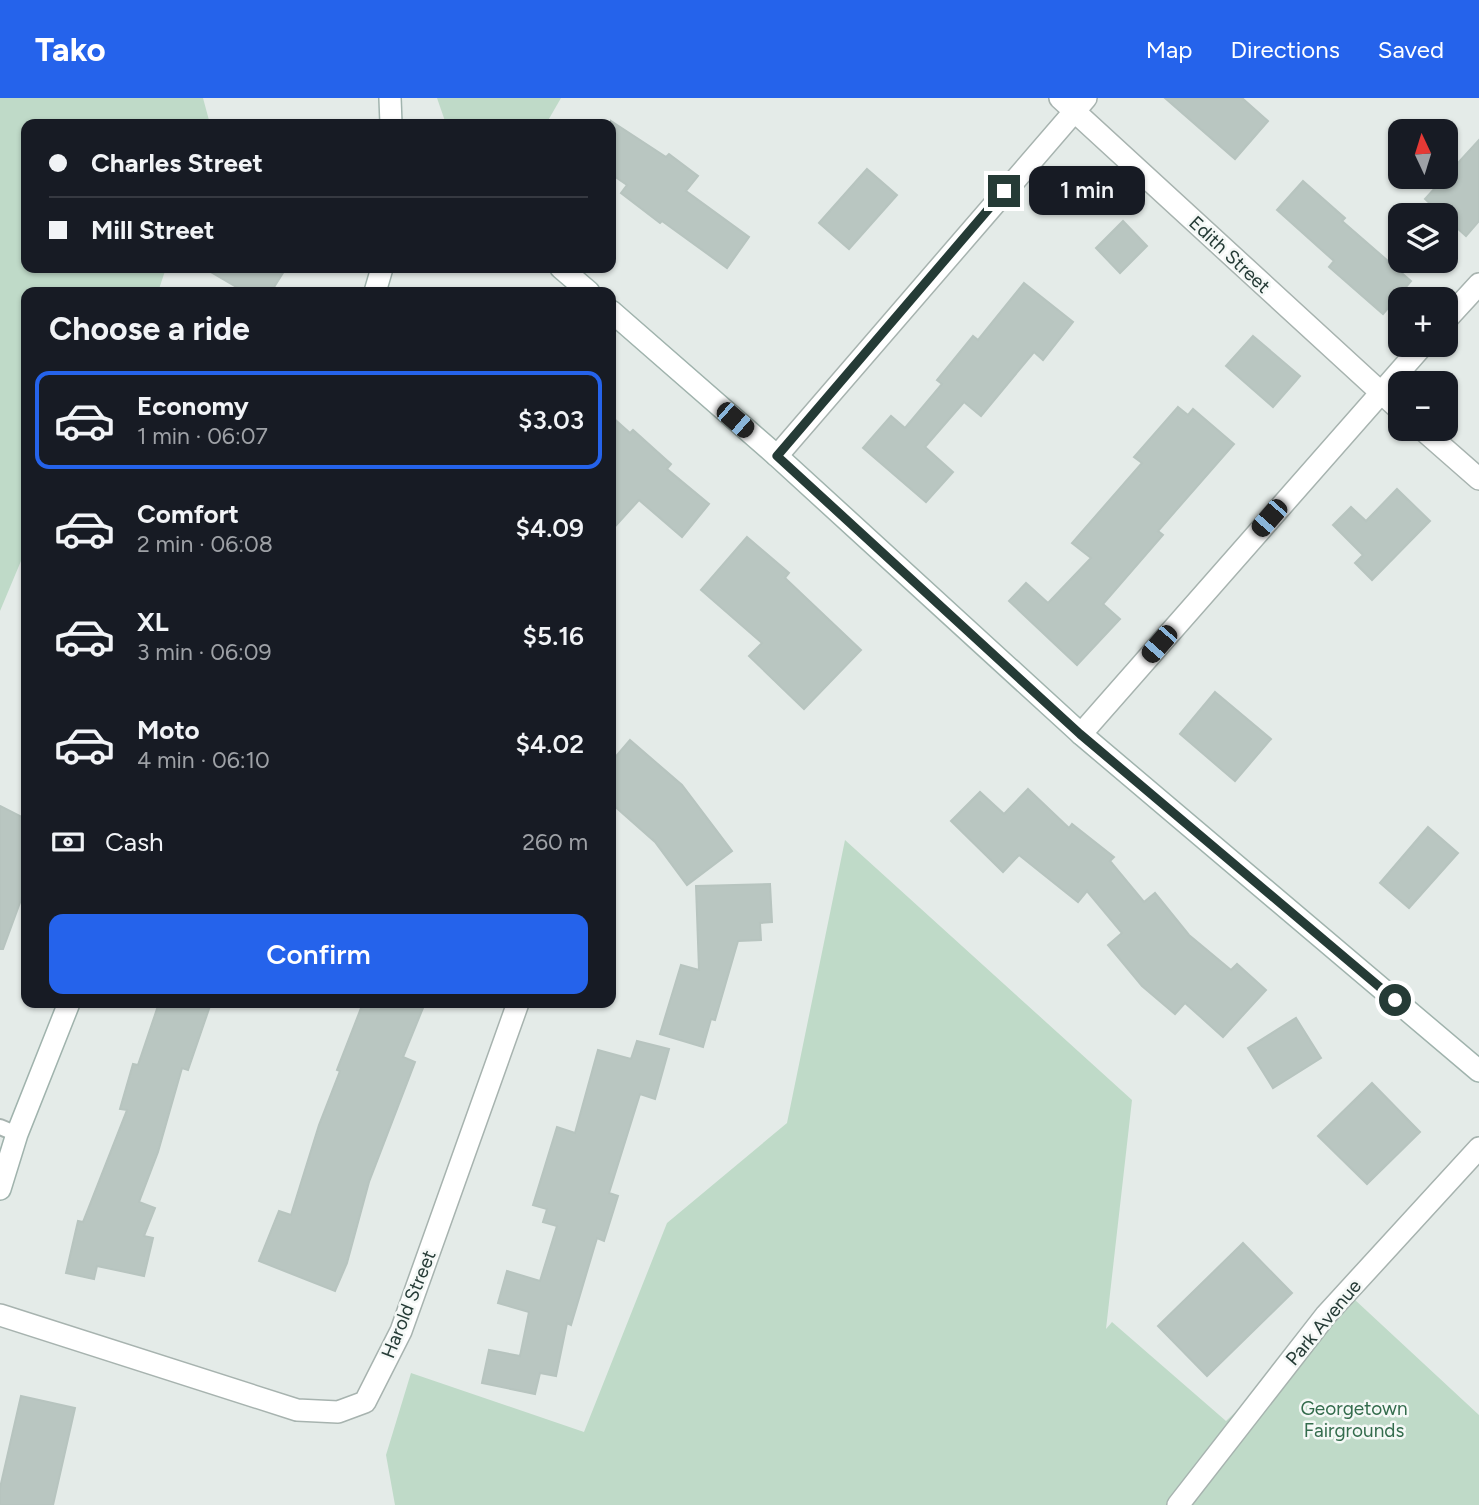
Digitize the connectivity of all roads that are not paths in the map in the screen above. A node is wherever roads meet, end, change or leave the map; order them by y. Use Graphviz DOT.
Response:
graph roads {
  1 [pos="390,98"];
  2 [pos="1073,102"];
  3 [pos="391,119"];
  4 [pos="567,273"];
  5 [pos="1479,284"];
  6 [pos="583,287"];
  7 [pos="1458,307"];
  8 [pos="616,315"];
  9 [pos="1412,357"];
  10 [pos="1380,391"];
  11 [pos="1388,399"];
  12 [pos="1435,441"];
  13 [pos="777,456"];
  14 [pos="1479,480"];
  15 [pos="1080,734"];
  16 [pos="67,1008"];
  17 [pos="516,1008"];
  18 [pos="1479,1072"];
  19 [pos="8,1131"];
  20 [pos="1479,1148"];
  21 [pos="0,1189"];
  22 [pos="0,1315"];
  23 [pos="1178,1505"];
  1 -- 3 [label="street"];
  2 -- 10 [label="street, Edith Street"];
  2 -- 13 [label="street"];
  4 -- 6 [label="street"];
  5 -- 7 [label="street"];
  8 -- 13 [label="street"];
  9 -- 10 [label="street"];
  10 -- 11 [label="street, Edith Street"];
  10 -- 15 [label="street"];
  12 -- 14 [label="street"];
  13 -- 15 [label="street"];
  15 -- 18 [label="street"];
  16 -- 19 [label="street"];
  17 -- 22 [label="street, Harold Street"];
  19 -- 21 [label="street"];
  20 -- 23 [label="street, Park Avenue"];
}
